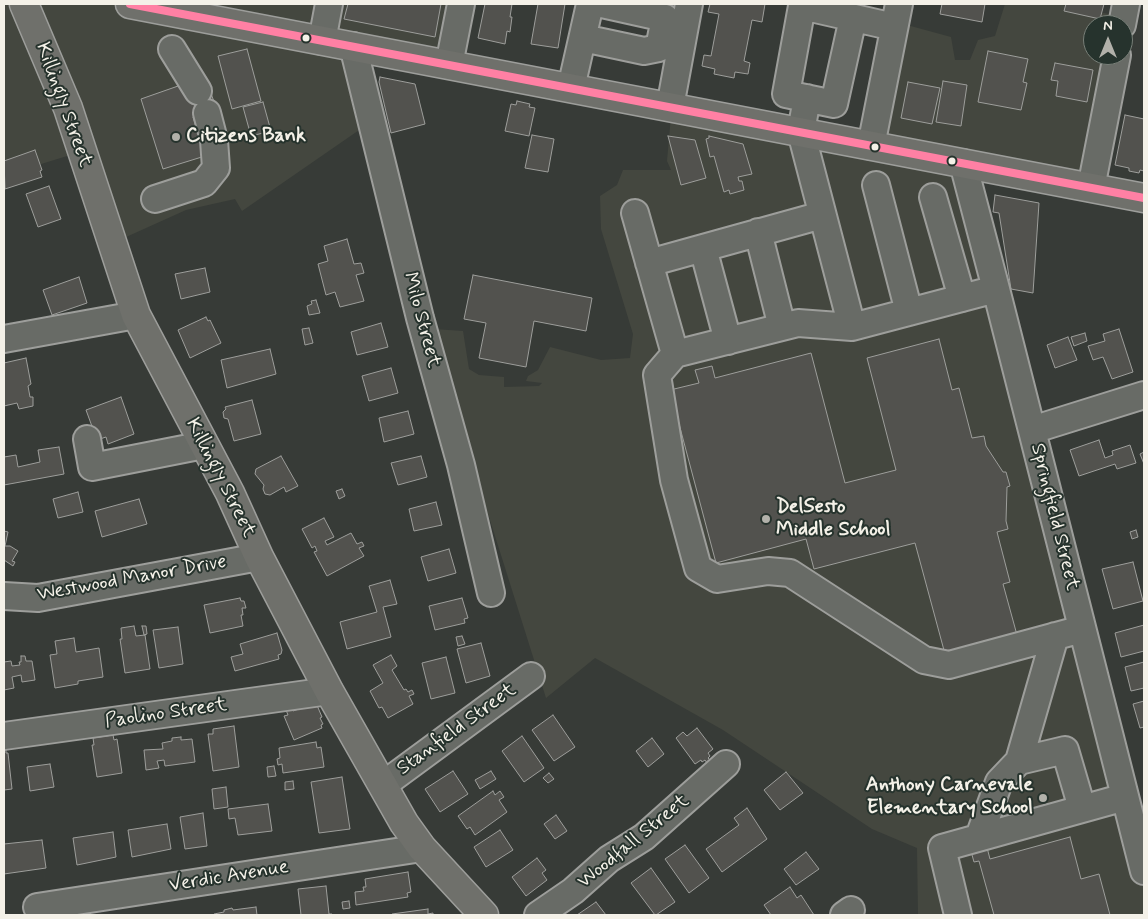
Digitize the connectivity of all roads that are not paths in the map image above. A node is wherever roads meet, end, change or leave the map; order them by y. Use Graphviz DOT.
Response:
graph roads {
  1 [pos="24,4"];
  2 [pos="130,4"];
  3 [pos="329,4"];
  4 [pos="461,4"];
  5 [pos="590,4"];
  6 [pos="602,4"];
  7 [pos="690,4"];
  8 [pos="802,5"];
  9 [pos="896,15"];
  10 [pos="853,18"];
  11 [pos="583,38"];
  12 [pos="322,40"];
  13 [pos="353,46"];
  14 [pos="172,49"];
  15 [pos="670,51"];
  16 [pos="449,65"];
  17 [pos="1115,65"];
  18 [pos="571,88"];
  19 [pos="807,98"];
  20 [pos="670,107"];
  21 [pos="801,132"];
  22 [pos="871,146"];
  23 [pos="963,163"];
  24 [pos="876,185"];
  25 [pos="1091,188"];
  26 [pos="934,197"];
  27 [pos="1144,198"];
  28 [pos="155,199"];
  29 [pos="635,213"];
  30 [pos="822,215"];
  31 [pos="758,232"];
  32 [pos="703,248"];
  33 [pos="649,263"];
  34 [pos="996,289"];
  35 [pos="962,298"];
  36 [pos="909,312"];
  37 [pos="136,315"];
  38 [pos="782,327"];
  39 [pos="852,327"];
  40 [pos="4,339"];
  41 [pos="728,341"];
  42 [pos="674,354"];
  43 [pos="1144,395"];
  44 [pos="1032,430"];
  45 [pos="87,439"];
  46 [pos="204,445"];
  47 [pos="259,557"];
  48 [pos="491,593"];
  49 [pos="4,596"];
  50 [pos="1082,629"];
  51 [pos="1055,636"];
  52 [pos="531,676"];
  53 [pos="329,691"];
  54 [pos="4,736"];
  55 [pos="1019,761"];
  56 [pos="726,764"];
  57 [pos="383,785"];
  58 [pos="1125,797"];
  59 [pos="1082,808"];
  60 [pos="980,837"];
  61 [pos="422,848"];
  62 [pos="1144,871"];
  63 [pos="37,907"];
  64 [pos="484,915"];
  65 [pos="538,915"];
  66 [pos="958,915"];
  1 -- 37 [label="main road, Killingly Street"];
  2 -- 12 [label="main road"];
  3 -- 12 [label="street"];
  4 -- 16 [label="street"];
  5 -- 11 [label="street"];
  6 -- 15 [label="street"];
  7 -- 15 [label="street"];
  8 -- 10 [label="street"];
  8 -- 19 [label="street"];
  9 -- 10 [label="street"];
  9 -- 22 [label="street"];
  10 -- 19 [label="street"];
  11 -- 15 [label="street"];
  11 -- 18 [label="street"];
  12 -- 13 [label="main road"];
  13 -- 16 [label="main road"];
  13 -- 48 [label="street, Milo Street"];
  14 -- 28 [label="street"];
  15 -- 20 [label="street"];
  16 -- 18 [label="main road"];
  17 -- 25 [label="street"];
  18 -- 20 [label="main road"];
  19 -- 21 [label="street"];
  20 -- 21 [label="main road"];
  21 -- 22 [label="main road"];
  21 -- 30 [label="street"];
  22 -- 23 [label="main road"];
  23 -- 25 [label="main road"];
  23 -- 34 [label="street, Springfield Street"];
  24 -- 36 [label="street"];
  25 -- 27 [label="main road"];
  26 -- 35 [label="street"];
  29 -- 33 [label="street"];
  30 -- 31 [label="street"];
  30 -- 39 [label="street"];
  31 -- 32 [label="street"];
  31 -- 38 [label="street"];
  32 -- 33 [label="street"];
  32 -- 41 [label="street"];
  33 -- 42 [label="street"];
  34 -- 35 [label="street"];
  34 -- 44 [label="street, Springfield Street"];
  35 -- 36 [label="street"];
  36 -- 39 [label="street"];
  37 -- 40 [label="street"];
  37 -- 46 [label="main road, Killingly Street"];
  38 -- 39 [label="street"];
  38 -- 41 [label="street"];
  41 -- 42 [label="street"];
  42 -- 51 [label="street"];
  43 -- 44 [label="street"];
  44 -- 50 [label="street, Springfield Street"];
  45 -- 46 [label="street"];
  46 -- 47 [label="main road, Killingly Street"];
  47 -- 49 [label="street, Westwood Manor Drive"];
  47 -- 53 [label="main road, Killingly Street"];
  50 -- 51 [label="street"];
  50 -- 58 [label="street, Springfield Street"];
  51 -- 55 [label="street"];
  52 -- 57 [label="street, Stanfield Street"];
  53 -- 54 [label="street, Paolino Street"];
  53 -- 57 [label="main road, Killingly Street"];
  55 -- 59 [label="street"];
  55 -- 60 [label="street"];
  56 -- 65 [label="street, Woodfall Street"];
  57 -- 61 [label="main road, Killingly Street"];
  58 -- 59 [label="street"];
  58 -- 62 [label="street, Springfield Street"];
  59 -- 60 [label="street"];
  60 -- 66 [label="street"];
  61 -- 63 [label="street, Verdic Avenue"];
  61 -- 64 [label="main road, Killingly Street"];
}
